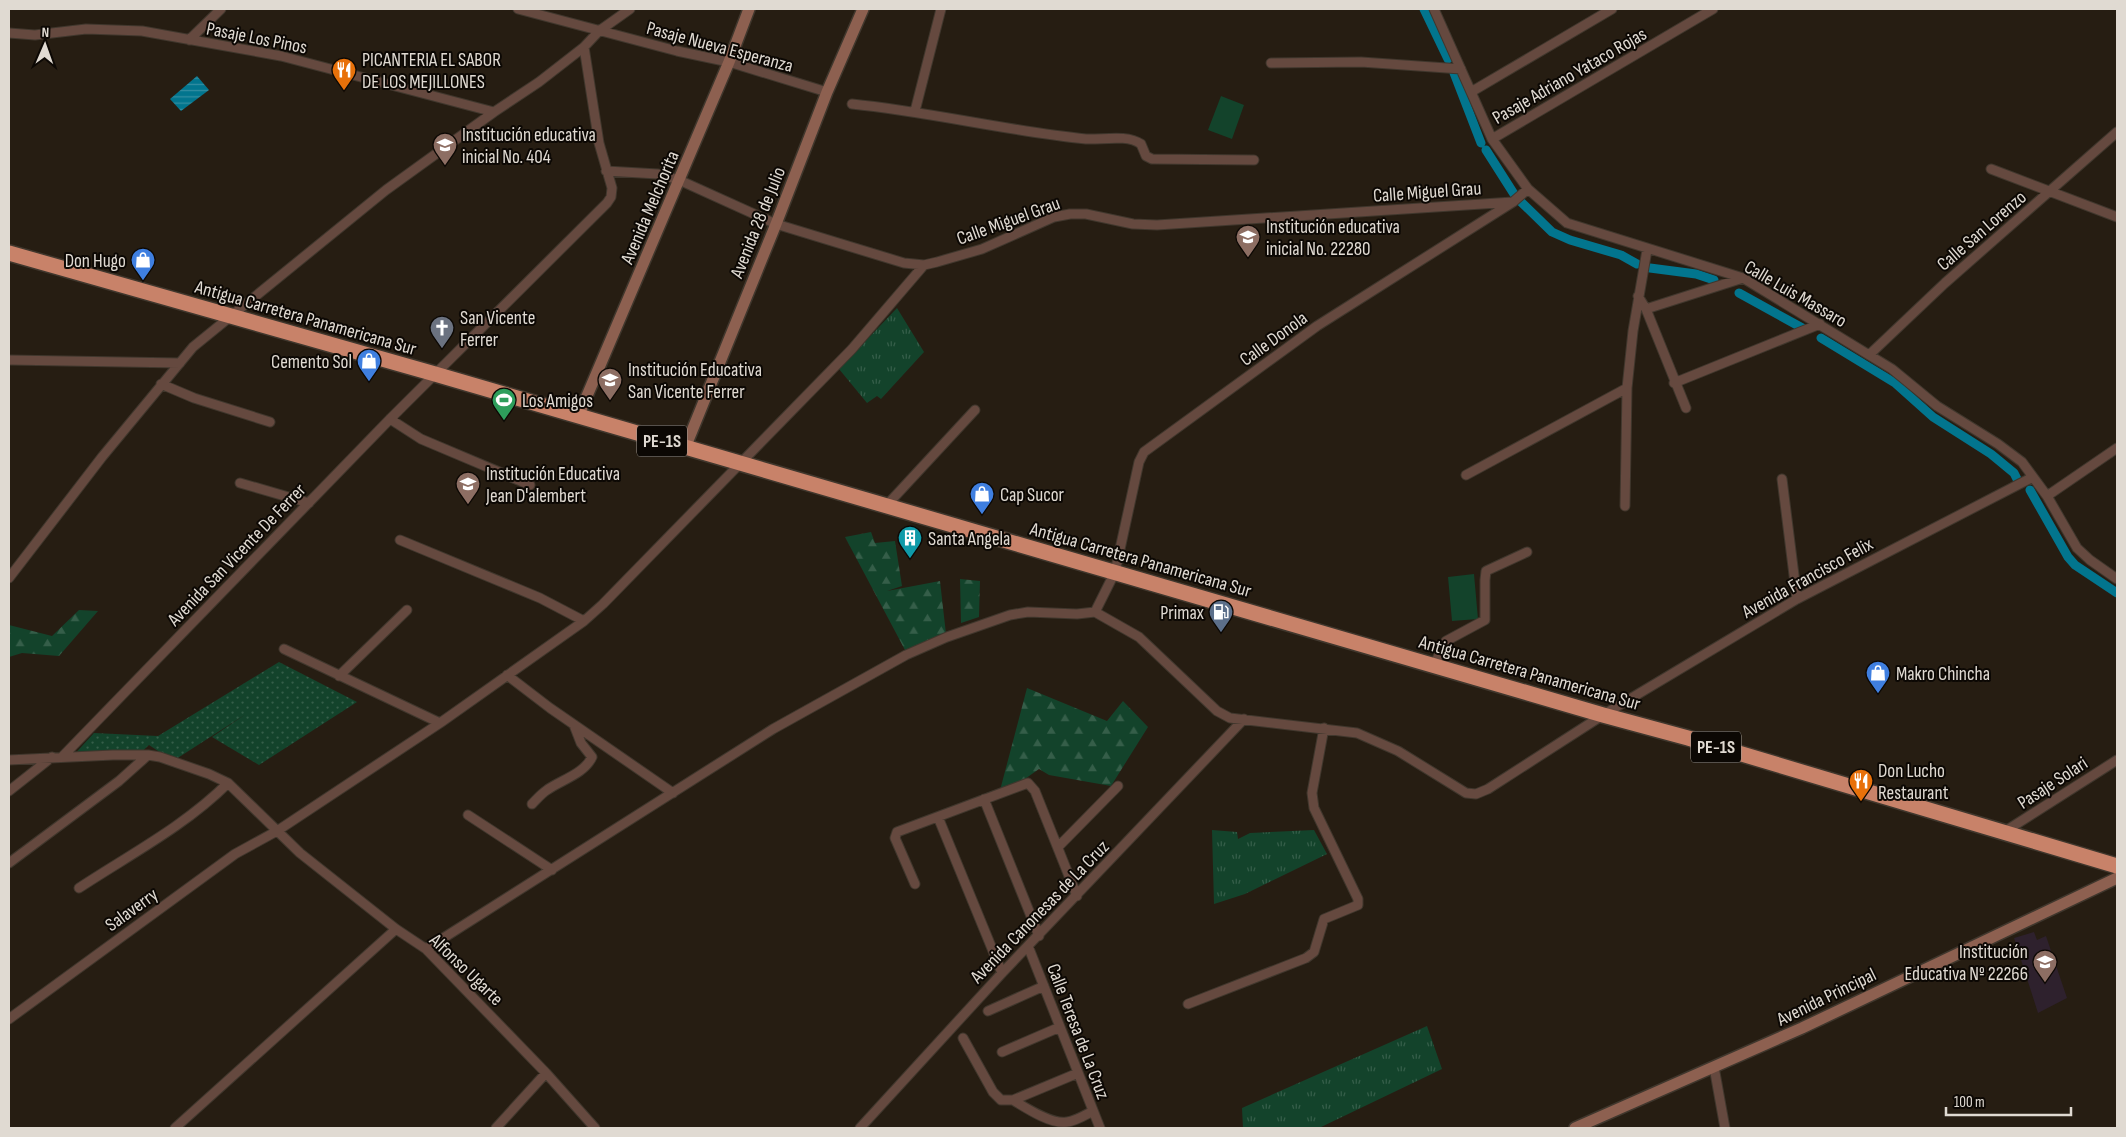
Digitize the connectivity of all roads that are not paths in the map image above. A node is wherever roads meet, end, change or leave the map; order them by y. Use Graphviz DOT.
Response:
graph roads {
  1 [pos="221,9"];
  2 [pos="518,9"];
  3 [pos="630,9"];
  4 [pos="749,9"];
  5 [pos="863,9"];
  6 [pos="941,9"];
  7 [pos="1434,9"];
  8 [pos="1612,9"];
  9 [pos="1713,9"];
  10 [pos="599,31"];
  11 [pos="9,33"];
  12 [pos="189,40"];
  13 [pos="584,47"];
  14 [pos="729,62"];
  15 [pos="1271,63"];
  16 [pos="1461,69"];
  17 [pos="826,92"];
  18 [pos="1471,92"];
  19 [pos="852,104"];
  20 [pos="915,111"];
  21 [pos="494,112"];
  22 [pos="2117,132"];
  23 [pos="1492,139"];
  24 [pos="1254,160"];
  25 [pos="1991,169"];
  26 [pos="606,170"];
  27 [pos="679,180"];
  28 [pos="1528,189"];
  29 [pos="2050,191"];
  30 [pos="1513,202"];
  31 [pos="2117,217"];
  32 [pos="776,224"];
  33 [pos="1647,250"];
  34 [pos="9,253"];
  35 [pos="924,265"];
  36 [pos="1742,278"];
  37 [pos="1638,296"];
  38 [pos="1646,309"];
  39 [pos="232,316"];
  40 [pos="1820,324"];
  41 [pos="1868,354"];
  42 [pos="9,360"];
  43 [pos="180,363"];
  44 [pos="435,374"];
  45 [pos="1674,383"];
  46 [pos="161,384"];
  47 [pos="1627,388"];
  48 [pos="1686,408"];
  49 [pos="975,410"];
  50 [pos="578,417"];
  51 [pos="390,419"];
  52 [pos="270,422"];
  53 [pos="685,448"];
  54 [pos="2117,448"];
  55 [pos="739,463"];
  56 [pos="1466,476"];
  57 [pos="2033,477"];
  58 [pos="1782,479"];
  59 [pos="240,483"];
  60 [pos="530,484"];
  61 [pos="2047,496"];
  62 [pos="309,503"];
  63 [pos="886,506"];
  64 [pos="1625,506"];
  65 [pos="400,540"];
  66 [pos="1527,552"];
  67 [pos="1115,572"];
  68 [pos="9,578"];
  69 [pos="2117,579"];
  70 [pos="1797,599"];
  71 [pos="407,610"];
  72 [pos="1096,612"];
  73 [pos="584,621"];
  74 [pos="284,649"];
  75 [pos="1434,665"];
  76 [pos="339,676"];
  77 [pos="507,676"];
  78 [pos="1602,715"];
  79 [pos="1244,719"];
  80 [pos="440,723"];
  81 [pos="574,725"];
  82 [pos="1324,728"];
  83 [pos="148,755"];
  84 [pos="52,757"];
  85 [pos="62,758"];
  86 [pos="9,760"];
  87 [pos="2117,760"];
  88 [pos="228,783"];
  89 [pos="1118,786"];
  90 [pos="9,791"];
  91 [pos="672,793"];
  92 [pos="984,799"];
  93 [pos="532,804"];
  94 [pos="468,815"];
  95 [pos="938,816"];
  96 [pos="277,831"];
  97 [pos="2004,832"];
  98 [pos="1058,847"];
  99 [pos="9,863"];
  100 [pos="2117,866"];
  101 [pos="552,870"];
  102 [pos="2117,878"];
  103 [pos="915,884"];
  104 [pos="78,888"];
  105 [pos="1077,896"];
  106 [pos="396,930"];
  107 [pos="1039,936"];
  108 [pos="1028,946"];
  109 [pos="426,949"];
  110 [pos="1002,973"];
  111 [pos="1044,986"];
  112 [pos="1188,1004"];
  113 [pos="988,1011"];
  114 [pos="9,1019"];
  115 [pos="1060,1027"];
  116 [pos="963,1038"];
  117 [pos="1002,1052"];
  118 [pos="1714,1067"];
  119 [pos="546,1073"];
  120 [pos="1078,1073"];
  121 [pos="1013,1100"];
  122 [pos="1093,1111"];
  123 [pos="175,1128"];
  124 [pos="496,1128"];
  125 [pos="595,1128"];
  126 [pos="860,1128"];
  127 [pos="1100,1128"];
  128 [pos="1575,1128"];
  129 [pos="1725,1128"];
  1 -- 12 [label="street"];
  2 -- 10 [label="street, Pasaje Nueva Esperanza"];
  3 -- 10 [label="street"];
  4 -- 14 [label="main road, Avenida Melchorita"];
  5 -- 17 [label="main road, Avenida 28 de Julio"];
  6 -- 20 [label="street"];
  7 -- 16 [label="street, Calle Luis Massaro"];
  8 -- 18 [label="street"];
  9 -- 23 [label="street, Pasaje Adriano Yataco Rojas"];
  10 -- 13 [label="street"];
  10 -- 14 [label="street, Pasaje Nueva Esperanza"];
  11 -- 12 [label="street, Pasaje Los Pinos"];
  12 -- 21 [label="street, Pasaje Los Pinos"];
  13 -- 21 [label="street"];
  13 -- 26 [label="street"];
  14 -- 17 [label="street, Pasaje Nueva Esperanza"];
  14 -- 27 [label="main road, Avenida Melchorita"];
  15 -- 16 [label="street"];
  16 -- 18 [label="street, Calle Luis Massaro"];
  17 -- 32 [label="main road, Avenida 28 de Julio"];
  18 -- 23 [label="street, Calle Luis Massaro"];
  19 -- 20 [label="street"];
  20 -- 24 [label="street"];
  21 -- 39 [label="street"];
  22 -- 29 [label="street, Calle San Lorenzo"];
  23 -- 28 [label="street, Calle Luis Massaro"];
  25 -- 29 [label="street"];
  26 -- 27 [label="street, Calle Miguel Grau"];
  26 -- 44 [label="street, Avenida San Vicente De Ferrer"];
  27 -- 32 [label="street, Calle Miguel Grau"];
  27 -- 50 [label="main road, Avenida Melchorita"];
  28 -- 30 [label="street, Calle Donola"];
  28 -- 33 [label="street, Calle Luis Massaro"];
  29 -- 31 [label="street"];
  29 -- 41 [label="street, Calle San Lorenzo"];
  30 -- 35 [label="street, Calle Miguel Grau"];
  30 -- 67 [label="street, Calle Donola"];
  32 -- 35 [label="street, Calle Miguel Grau"];
  32 -- 53 [label="main road, Avenida 28 de Julio"];
  33 -- 36 [label="street, Calle Luis Massaro"];
  33 -- 37 [label="street"];
  34 -- 39 [label="highway, Antigua Carretera Panamericana Sur / PE-1S"];
  35 -- 55 [label="street, Salaverry"];
  36 -- 38 [label="street"];
  36 -- 40 [label="street, Calle Luis Massaro"];
  37 -- 38 [label="street"];
  37 -- 47 [label="street"];
  38 -- 45 [label="street"];
  39 -- 43 [label="street"];
  39 -- 44 [label="highway, Antigua Carretera Panamericana Sur / PE-1S"];
  40 -- 41 [label="street, Calle Luis Massaro"];
  40 -- 45 [label="street"];
  41 -- 57 [label="street, Calle Luis Massaro"];
  42 -- 43 [label="street"];
  43 -- 46 [label="street"];
  44 -- 50 [label="highway, Antigua Carretera Panamericana Sur / PE-1S"];
  44 -- 51 [label="street, Avenida San Vicente De Ferrer"];
  45 -- 48 [label="street"];
  46 -- 52 [label="street"];
  46 -- 68 [label="street"];
  47 -- 56 [label="street"];
  47 -- 64 [label="street"];
  49 -- 63 [label="street"];
  50 -- 53 [label="highway, Antigua Carretera Panamericana Sur / PE-1S"];
  51 -- 60 [label="street"];
  51 -- 62 [label="street, Avenida San Vicente De Ferrer"];
  53 -- 55 [label="highway, Antigua Carretera Panamericana Sur / PE-1S"];
  54 -- 61 [label="street"];
  55 -- 63 [label="highway, Antigua Carretera Panamericana Sur / PE-1S"];
  55 -- 73 [label="street, Salaverry"];
  57 -- 61 [label="street, Calle Luis Massaro"];
  57 -- 70 [label="street, Avenida Francisco Felix"];
  58 -- 70 [label="street"];
  59 -- 62 [label="street"];
  61 -- 69 [label="street, Calle Luis Massaro"];
  62 -- 85 [label="street, Avenida San Vicente De Ferrer"];
  63 -- 67 [label="highway, Antigua Carretera Panamericana Sur / PE-1S"];
  65 -- 73 [label="street"];
  66 -- 75 [label="street"];
  67 -- 72 [label="street, Calle Donola"];
  67 -- 75 [label="highway, Antigua Carretera Panamericana Sur / PE-1S"];
  70 -- 78 [label="street, Avenida Francisco Felix"];
  71 -- 76 [label="street"];
  72 -- 79 [label="street"];
  72 -- 91 [label="street"];
  73 -- 77 [label="street, Salaverry"];
  74 -- 76 [label="street"];
  75 -- 78 [label="highway, Antigua Carretera Panamericana Sur / PE-1S"];
  76 -- 80 [label="street"];
  77 -- 80 [label="street, Salaverry"];
  77 -- 81 [label="street"];
  78 -- 82 [label="street, Avenida Francisco Felix"];
  78 -- 97 [label="highway, Antigua Carretera Panamericana Sur / PE-1S"];
  79 -- 82 [label="street"];
  79 -- 105 [label="street, Avenida Canonesas de La Cruz"];
  80 -- 96 [label="street, Salaverry"];
  81 -- 91 [label="street"];
  81 -- 93 [label="street"];
  82 -- 112 [label="street"];
  83 -- 85 [label="street"];
  83 -- 88 [label="street"];
  83 -- 99 [label="street"];
  84 -- 85 [label="street"];
  84 -- 86 [label="street"];
  84 -- 90 [label="street"];
  87 -- 97 [label="street, Pasaje Solari"];
  88 -- 96 [label="street, Alfonso Ugarte"];
  88 -- 104 [label="street"];
  89 -- 98 [label="street"];
  91 -- 101 [label="street"];
  92 -- 95 [label="street"];
  92 -- 98 [label="street"];
  92 -- 107 [label="street"];
  94 -- 101 [label="street"];
  95 -- 103 [label="street"];
  95 -- 110 [label="street"];
  96 -- 106 [label="street, Alfonso Ugarte"];
  96 -- 114 [label="street, Salaverry"];
  97 -- 100 [label="highway, Antigua Carretera Panamericana Sur / PE-1S"];
  98 -- 105 [label="street"];
  101 -- 109 [label="street"];
  102 -- 118 [label="main road, Avenida Principal"];
  105 -- 107 [label="street, Avenida Canonesas de La Cruz"];
  106 -- 109 [label="street, Alfonso Ugarte"];
  106 -- 123 [label="street"];
  107 -- 108 [label="street, Avenida Canonesas de La Cruz"];
  108 -- 110 [label="street, Avenida Canonesas de La Cruz"];
  108 -- 111 [label="street, Calle Teresa de La Cruz"];
  109 -- 119 [label="street, Alfonso Ugarte"];
  110 -- 126 [label="street, Avenida Canonesas de La Cruz"];
  111 -- 113 [label="street"];
  111 -- 115 [label="street, Calle Teresa de La Cruz"];
  115 -- 117 [label="street"];
  115 -- 120 [label="street, Calle Teresa de La Cruz"];
  116 -- 121 [label="street"];
  118 -- 128 [label="main road, Avenida Principal"];
  118 -- 129 [label="street"];
  119 -- 124 [label="street"];
  119 -- 125 [label="street, Alfonso Ugarte"];
  120 -- 121 [label="street"];
  120 -- 122 [label="street, Calle Teresa de La Cruz"];
  121 -- 122 [label="street"];
  122 -- 127 [label="street, Calle Teresa de La Cruz"];
}
